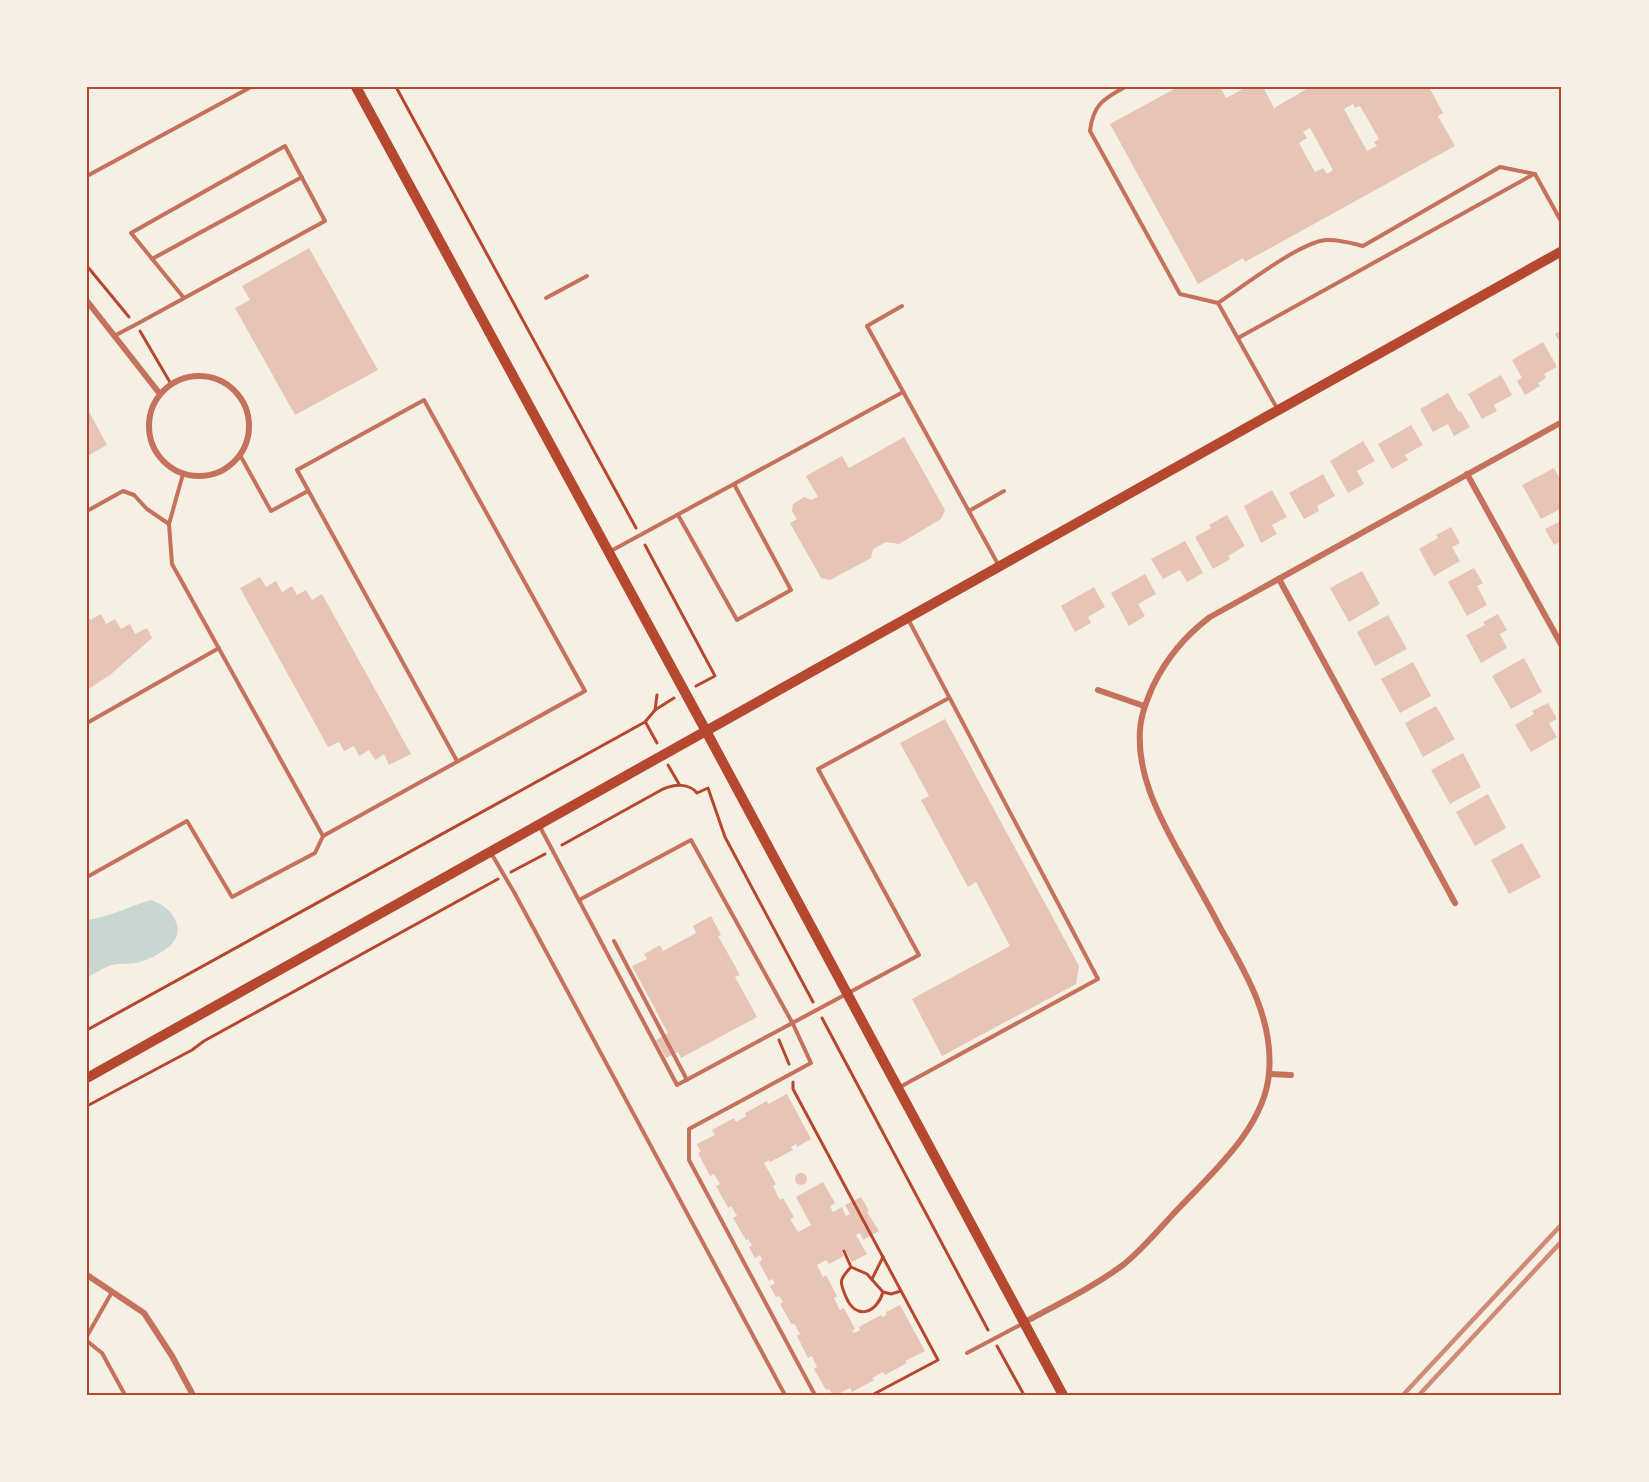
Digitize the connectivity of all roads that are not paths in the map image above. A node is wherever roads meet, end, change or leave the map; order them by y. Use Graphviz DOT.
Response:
graph roads {
  1 [pos="251,87"];
  2 [pos="356,87"];
  3 [pos="1125,87"];
  4 [pos="1535,174"];
  5 [pos="87,176"];
  6 [pos="302,177"];
  7 [pos="1562,223"];
  8 [pos="1562,251"];
  9 [pos="152,259"];
  10 [pos="587,276"];
  11 [pos="184,298"];
  12 [pos="546,298"];
  13 [pos="87,301"];
  14 [pos="1218,303"];
  15 [pos="902,306"];
  16 [pos="114,336"];
  17 [pos="1238,338"];
  18 [pos="903,392"];
  19 [pos="160,394"];
  20 [pos="1278,410"];
  21 [pos="1562,422"];
  22 [pos="240,455"];
  23 [pos="183,474"];
  24 [pos="1467,474"];
  25 [pos="734,484"];
  26 [pos="308,491"];
  27 [pos="1004,491"];
  28 [pos="87,511"];
  29 [pos="969,511"];
  30 [pos="678,515"];
  31 [pos="169,524"];
  32 [pos="608,553"];
  33 [pos="1000,567"];
  34 [pos="1279,579"];
  35 [pos="907,618"];
  36 [pos="1562,646"];
  37 [pos="219,648"];
  38 [pos="1098,690"];
  39 [pos="949,698"];
  40 [pos="1144,706"];
  41 [pos="87,723"];
  42 [pos="706,731"];
  43 [pos="457,761"];
  44 [pos="539,825"];
  45 [pos="323,836"];
  46 [pos="490,852"];
  47 [pos="87,877"];
  48 [pos="579,900"];
  49 [pos="1455,903"];
  50 [pos="614,941"];
  51 [pos="848,994"];
  52 [pos="793,1024"];
  53 [pos="1269,1074"];
  54 [pos="1290,1075"];
  55 [pos="87,1078"];
  56 [pos="687,1080"];
  57 [pos="899,1088"];
  58 [pos="87,1275"];
  59 [pos="112,1292"];
  60 [pos="1025,1322"];
  61 [pos="87,1338"];
  62 [pos="967,1353"];
  63 [pos="125,1395"];
  64 [pos="193,1395"];
  65 [pos="785,1395"];
  66 [pos="815,1395"];
  67 [pos="1064,1395"];
  1 -- 5 [label="lane"];
  2 -- 32 [label="main road"];
  3 -- 14 [label="lane"];
  4 -- 7 [label="lane"];
  4 -- 14 [label="lane"];
  4 -- 17 [label="lane"];
  6 -- 9 [label="lane"];
  6 -- 9 [label="lane"];
  6 -- 11 [label="lane"];
  8 -- 20 [label="main road"];
  9 -- 11 [label="lane"];
  10 -- 12 [label="lane"];
  11 -- 16 [label="lane"];
  13 -- 16 [label="street"];
  14 -- 17 [label="lane"];
  15 -- 18 [label="lane"];
  16 -- 19 [label="street"];
  17 -- 20 [label="lane"];
  18 -- 25 [label="lane"];
  18 -- 29 [label="lane"];
  19 -- 22 [label="street"];
  19 -- 23 [label="street"];
  20 -- 33 [label="main road"];
  21 -- 24 [label="street"];
  22 -- 23 [label="street"];
  22 -- 26 [label="lane"];
  23 -- 31 [label="lane"];
  24 -- 34 [label="street"];
  24 -- 36 [label="street"];
  25 -- 30 [label="lane"];
  25 -- 30 [label="lane"];
  26 -- 43 [label="lane"];
  26 -- 43 [label="lane"];
  27 -- 29 [label="lane"];
  28 -- 31 [label="lane"];
  29 -- 33 [label="lane"];
  30 -- 32 [label="lane"];
  31 -- 37 [label="lane"];
  32 -- 42 [label="main road"];
  33 -- 35 [label="main road"];
  34 -- 40 [label="street"];
  34 -- 49 [label="street"];
  35 -- 39 [label="lane"];
  35 -- 42 [label="main road"];
  37 -- 41 [label="lane"];
  37 -- 45 [label="lane"];
  38 -- 40 [label="street"];
  39 -- 51 [label="lane"];
  39 -- 57 [label="lane"];
  40 -- 53 [label="street"];
  42 -- 44 [label="main road"];
  42 -- 51 [label="main road"];
  43 -- 45 [label="lane"];
  44 -- 46 [label="main road"];
  44 -- 48 [label="lane"];
  45 -- 47 [label="lane"];
  46 -- 55 [label="main road"];
  46 -- 65 [label="lane"];
  48 -- 52 [label="lane"];
  48 -- 56 [label="lane"];
  50 -- 56 [label="lane"];
  51 -- 52 [label="lane"];
  51 -- 57 [label="main road"];
  52 -- 56 [label="lane"];
  52 -- 66 [label="lane"];
  53 -- 54 [label="street"];
  53 -- 60 [label="street"];
  57 -- 60 [label="main road"];
  58 -- 59 [label="street"];
  59 -- 61 [label="lane"];
  59 -- 64 [label="street"];
  60 -- 62 [label="lane"];
  60 -- 67 [label="main road"];
  61 -- 63 [label="lane"];
}
